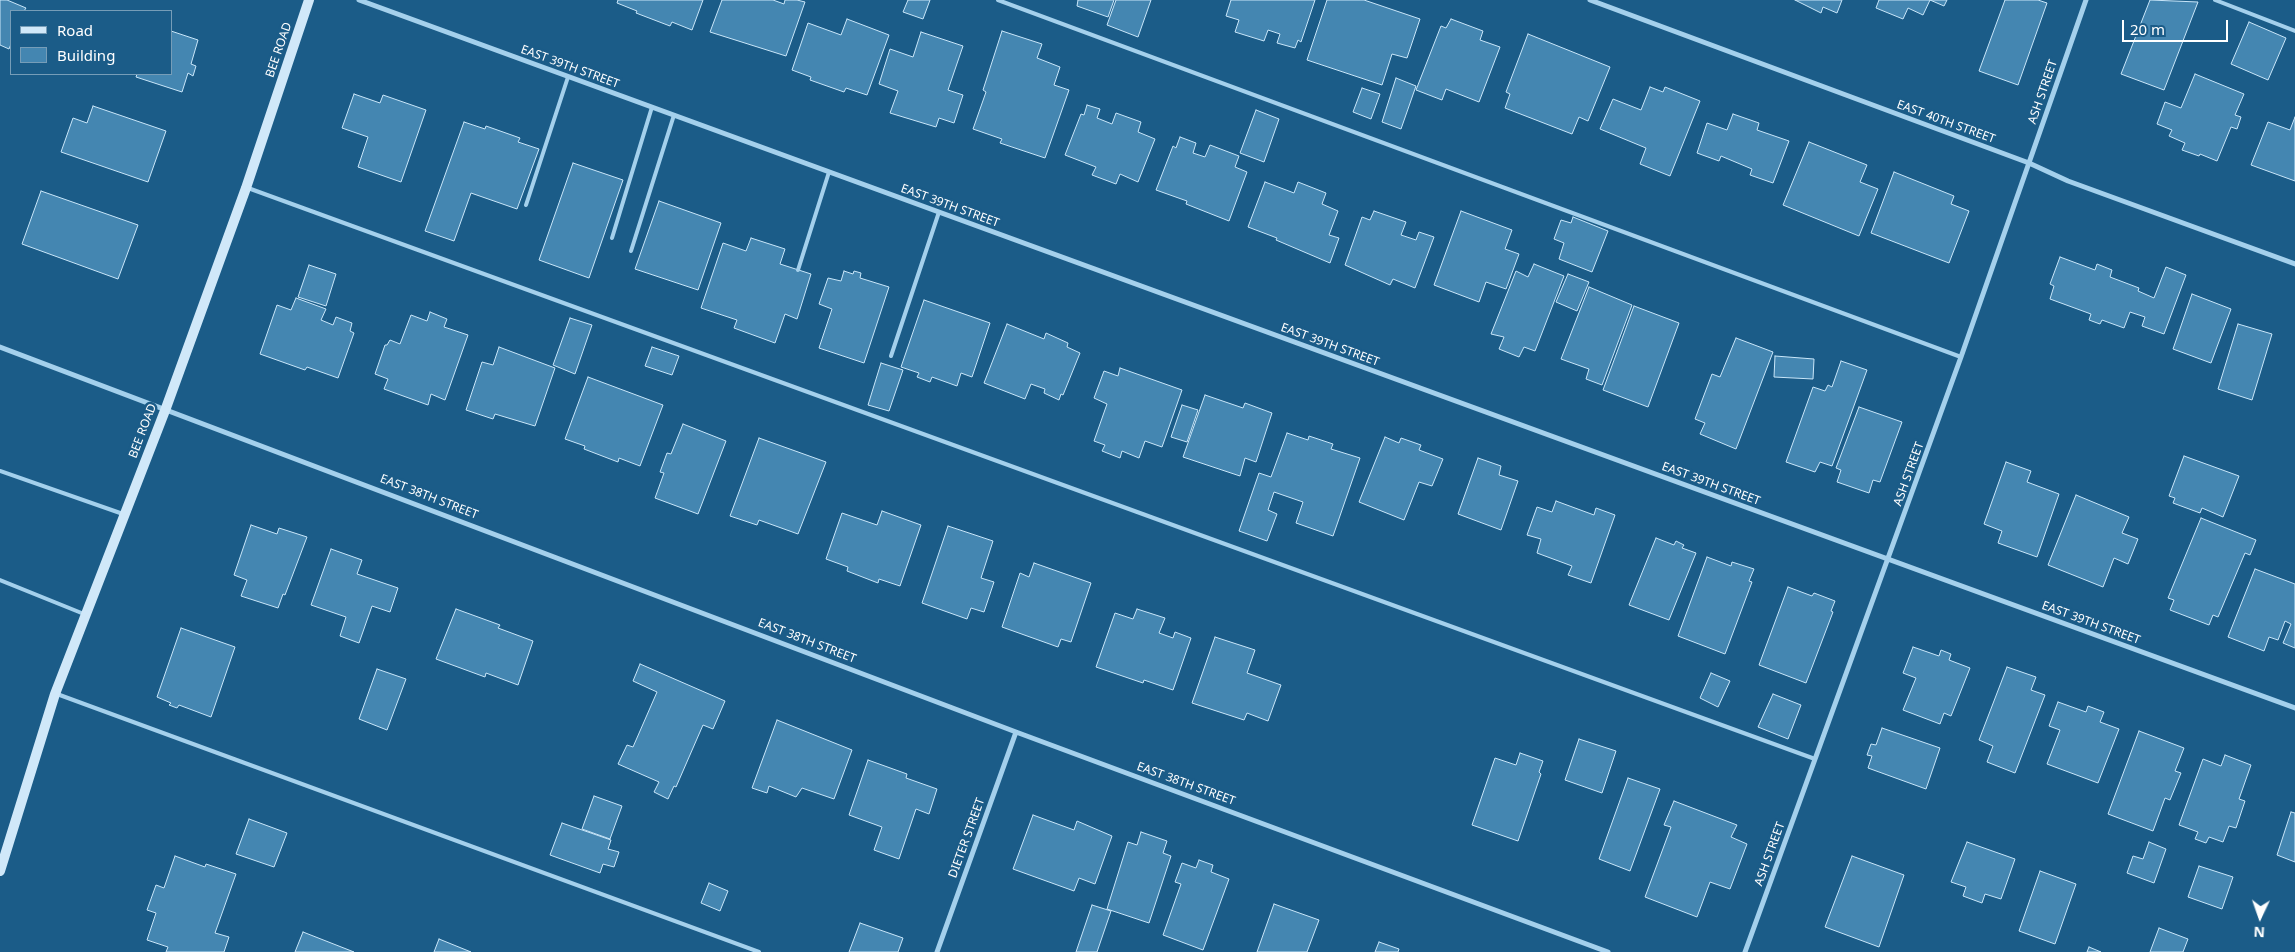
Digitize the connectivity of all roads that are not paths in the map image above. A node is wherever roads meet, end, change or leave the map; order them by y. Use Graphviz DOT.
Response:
graph roads {
  1 [pos="310,0"];
  2 [pos="359,0"];
  3 [pos="998,0"];
  4 [pos="1590,0"];
  5 [pos="2086,0"];
  6 [pos="2215,0"];
  7 [pos="2295,32"];
  8 [pos="568,77"];
  9 [pos="652,107"];
  10 [pos="674,115"];
  11 [pos="2029,164"];
  12 [pos="829,172"];
  13 [pos="246,188"];
  14 [pos="526,205"];
  15 [pos="938,212"];
  16 [pos="612,238"];
  17 [pos="631,251"];
  18 [pos="2295,264"];
  19 [pos="798,270"];
  20 [pos="0,347"];
  21 [pos="891,356"];
  22 [pos="1961,356"];
  23 [pos="166,408"];
  24 [pos="0,472"];
  25 [pos="124,515"];
  26 [pos="1888,560"];
  27 [pos="0,580"];
  28 [pos="86,615"];
  29 [pos="55,694"];
  30 [pos="2295,708"];
  31 [pos="1016,732"];
  32 [pos="1816,759"];
  33 [pos="0,871"];
  34 [pos="759,952"];
  35 [pos="937,952"];
  36 [pos="1608,952"];
  37 [pos="1745,952"];
  1 -- 13 [label="main road, BEE ROAD"];
  2 -- 8 [label="street, EAST 39TH STREET"];
  3 -- 22 [label="lane"];
  4 -- 11 [label="street, EAST 40TH STREET"];
  5 -- 11 [label="street, ASH STREET"];
  6 -- 7 [label="lane"];
  8 -- 9 [label="street, EAST 39TH STREET"];
  8 -- 14 [label="lane"];
  9 -- 10 [label="street, EAST 39TH STREET"];
  9 -- 16 [label="lane"];
  10 -- 12 [label="street, EAST 39TH STREET"];
  10 -- 17 [label="lane"];
  11 -- 18 [label="street, EAST 40TH STREET"];
  11 -- 22 [label="street, ASH STREET"];
  12 -- 15 [label="street, EAST 39TH STREET"];
  12 -- 19 [label="lane"];
  13 -- 23 [label="main road, BEE ROAD"];
  13 -- 32 [label="lane"];
  15 -- 21 [label="lane"];
  15 -- 26 [label="street, EAST 39TH STREET"];
  20 -- 23 [label="street, EAST 38TH STREET"];
  22 -- 26 [label="street, ASH STREET"];
  23 -- 25 [label="main road, BEE ROAD"];
  23 -- 31 [label="street, EAST 38TH STREET"];
  24 -- 25 [label="lane"];
  25 -- 28 [label="main road, BEE ROAD"];
  26 -- 30 [label="street, EAST 39TH STREET"];
  26 -- 32 [label="street, ASH STREET"];
  27 -- 28 [label="lane"];
  28 -- 29 [label="main road, BEE ROAD"];
  29 -- 33 [label="main road, BEE ROAD"];
  29 -- 34 [label="lane"];
  31 -- 35 [label="street, DIETER STREET"];
  31 -- 36 [label="street, EAST 38TH STREET"];
  32 -- 37 [label="street, ASH STREET"];
}
